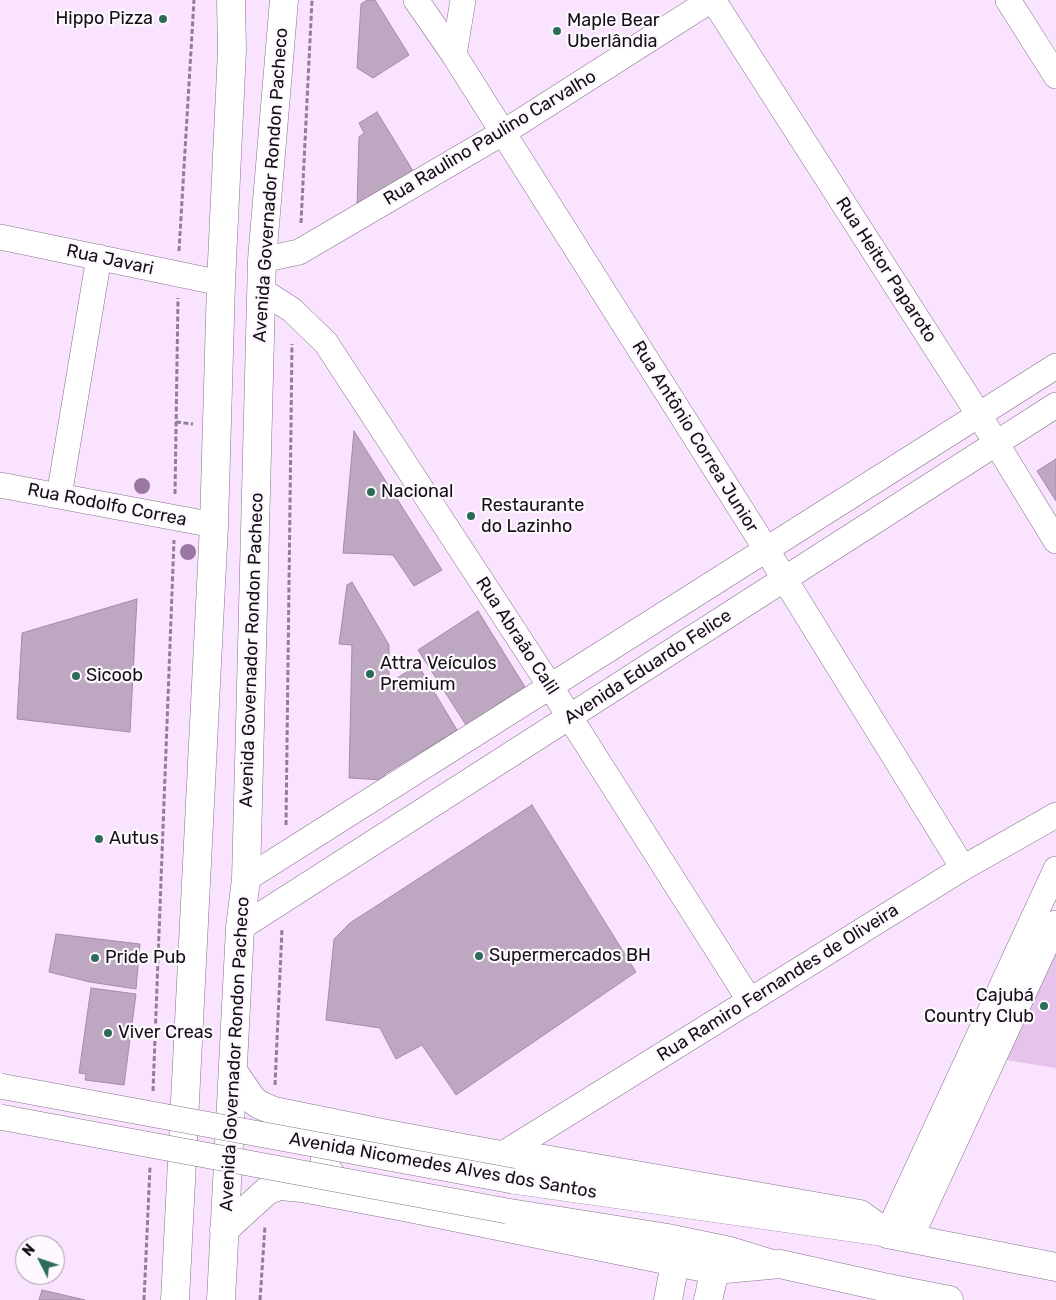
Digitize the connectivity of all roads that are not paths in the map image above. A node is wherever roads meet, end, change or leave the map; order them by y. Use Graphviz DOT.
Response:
graph roads {
  1 [pos="231,0"];
  2 [pos="284,0"];
  3 [pos="416,0"];
  4 [pos="463,0"];
  5 [pos="712,0"];
  6 [pos="1008,0"];
  7 [pos="454,55"];
  8 [pos="1056,76"];
  9 [pos="504,132"];
  10 [pos="0,236"];
  11 [pos="99,257"];
  12 [pos="262,260"];
  13 [pos="221,283"];
  14 [pos="261,290"];
  15 [pos="1056,366"];
  16 [pos="1056,406"];
  17 [pos="979,415"];
  18 [pos="996,444"];
  19 [pos="0,485"];
  20 [pos="59,496"];
  21 [pos="214,526"];
  22 [pos="1056,542"];
  23 [pos="766,549"];
  24 [pos="785,580"];
  25 [pos="550,686"];
  26 [pos="570,717"];
  27 [pos="388,788"];
  28 [pos="1056,815"];
  29 [pos="408,821"];
  30 [pos="963,868"];
  31 [pos="1056,869"];
  32 [pos="246,879"];
  33 [pos="1056,924"];
  34 [pos="240,928"];
  35 [pos="750,1001"];
  36 [pos="233,1071"];
  37 [pos="0,1086"];
  38 [pos="0,1117"];
  39 [pos="365,1128"];
  40 [pos="501,1155"];
  41 [pos="349,1197"];
  42 [pos="224,1230"];
  43 [pos="899,1236"];
  44 [pos="675,1263"];
  45 [pos="780,1264"];
  46 [pos="1056,1267"];
  47 [pos="715,1270"];
  48 [pos="176,1300"];
  49 [pos="221,1300"];
  50 [pos="668,1300"];
  51 [pos="708,1300"];
  52 [pos="950,1300"];
  1 -- 13 [label="main road"];
  2 -- 12 [label="main road, Avenida Governador Rondon Pacheco"];
  3 -- 7 [label="street, Rua Antônio Correa Junior"];
  4 -- 7 [label="street"];
  5 -- 9 [label="street, Rua Raulino Paulino Carvalho"];
  5 -- 17 [label="street, Rua Heitor Paparoto"];
  6 -- 8 [label="street"];
  7 -- 9 [label="street, Rua Antônio Correa Junior"];
  9 -- 12 [label="street, Rua Raulino Paulino Carvalho"];
  9 -- 23 [label="street, Rua Antônio Correa Junior"];
  10 -- 11 [label="street, Rua Javari"];
  11 -- 13 [label="street, Rua Javari"];
  11 -- 20 [label="street"];
  12 -- 14 [label="main road, Avenida Governador Rondon Pacheco"];
  13 -- 21 [label="main road"];
  14 -- 25 [label="street, Rua Abraão Calil"];
  14 -- 32 [label="main road, Avenida Governador Rondon Pacheco"];
  15 -- 17 [label="street, Avenida Eduardo Felice"];
  16 -- 18 [label="street, Avenida Eduardo Felice"];
  17 -- 18 [label="street, Rua Heitor Paparoto"];
  17 -- 23 [label="street, Avenida Eduardo Felice"];
  18 -- 22 [label="street, Rua Heitor Paparoto"];
  18 -- 24 [label="street, Avenida Eduardo Felice"];
  19 -- 20 [label="street, Rua Rodolfo Correa"];
  20 -- 21 [label="street, Rua Rodolfo Correa"];
  21 -- 48 [label="main road"];
  23 -- 24 [label="street, Rua Antônio Correa Junior"];
  23 -- 25 [label="street, Avenida Eduardo Felice"];
  24 -- 26 [label="street, Avenida Eduardo Felice"];
  24 -- 30 [label="street, Rua Antônio Correa Junior"];
  25 -- 26 [label="street, Rua Abraão Calil"];
  25 -- 27 [label="street, Avenida Eduardo Felice"];
  26 -- 29 [label="street, Avenida Eduardo Felice"];
  26 -- 35 [label="street, Rua Abraão Calil"];
  27 -- 29 [label="street"];
  27 -- 32 [label="street, Avenida Eduardo Felice"];
  28 -- 30 [label="street, Rua Ramiro Fernandes de Oliveira"];
  29 -- 34 [label="street, Avenida Eduardo Felice"];
  30 -- 35 [label="street, Rua Ramiro Fernandes de Oliveira"];
  31 -- 43 [label="street"];
  32 -- 34 [label="main road, Avenida Governador Rondon Pacheco"];
  33 -- 43 [label="street"];
  34 -- 36 [label="main road, Avenida Governador Rondon Pacheco"];
  35 -- 40 [label="street, Rua Ramiro Fernandes de Oliveira"];
  36 -- 39 [label="main road, Avenida Nicomedes Alves dos Santos"];
  36 -- 42 [label="main road, Avenida Governador Rondon Pacheco"];
  37 -- 43 [label="street, Avenida Nicomedes Alves dos Santos, bridge"];
  38 -- 45 [label="street, Avenida Nicomedes Alves dos Santos, bridge"];
  39 -- 40 [label="main road, Avenida Nicomedes Alves dos Santos"];
  39 -- 41 [label="main road"];
  40 -- 43 [label="main road, Avenida Nicomedes Alves dos Santos"];
  41 -- 42 [label="main road, Avenida Nicomedes Alves dos Santos"];
  41 -- 44 [label="main road, Avenida Nicomedes Alves dos Santos"];
  42 -- 49 [label="main road, Avenida Governador Rondon Pacheco"];
  43 -- 46 [label="main road, Avenida Nicomedes Alves dos Santos"];
  44 -- 47 [label="main road, Avenida Nicomedes Alves dos Santos"];
  44 -- 50 [label="main road"];
  45 -- 47 [label="main road, Avenida Nicomedes Alves dos Santos"];
  45 -- 52 [label="main road, Avenida Nicomedes Alves dos Santos"];
  47 -- 51 [label="main road"];
}
